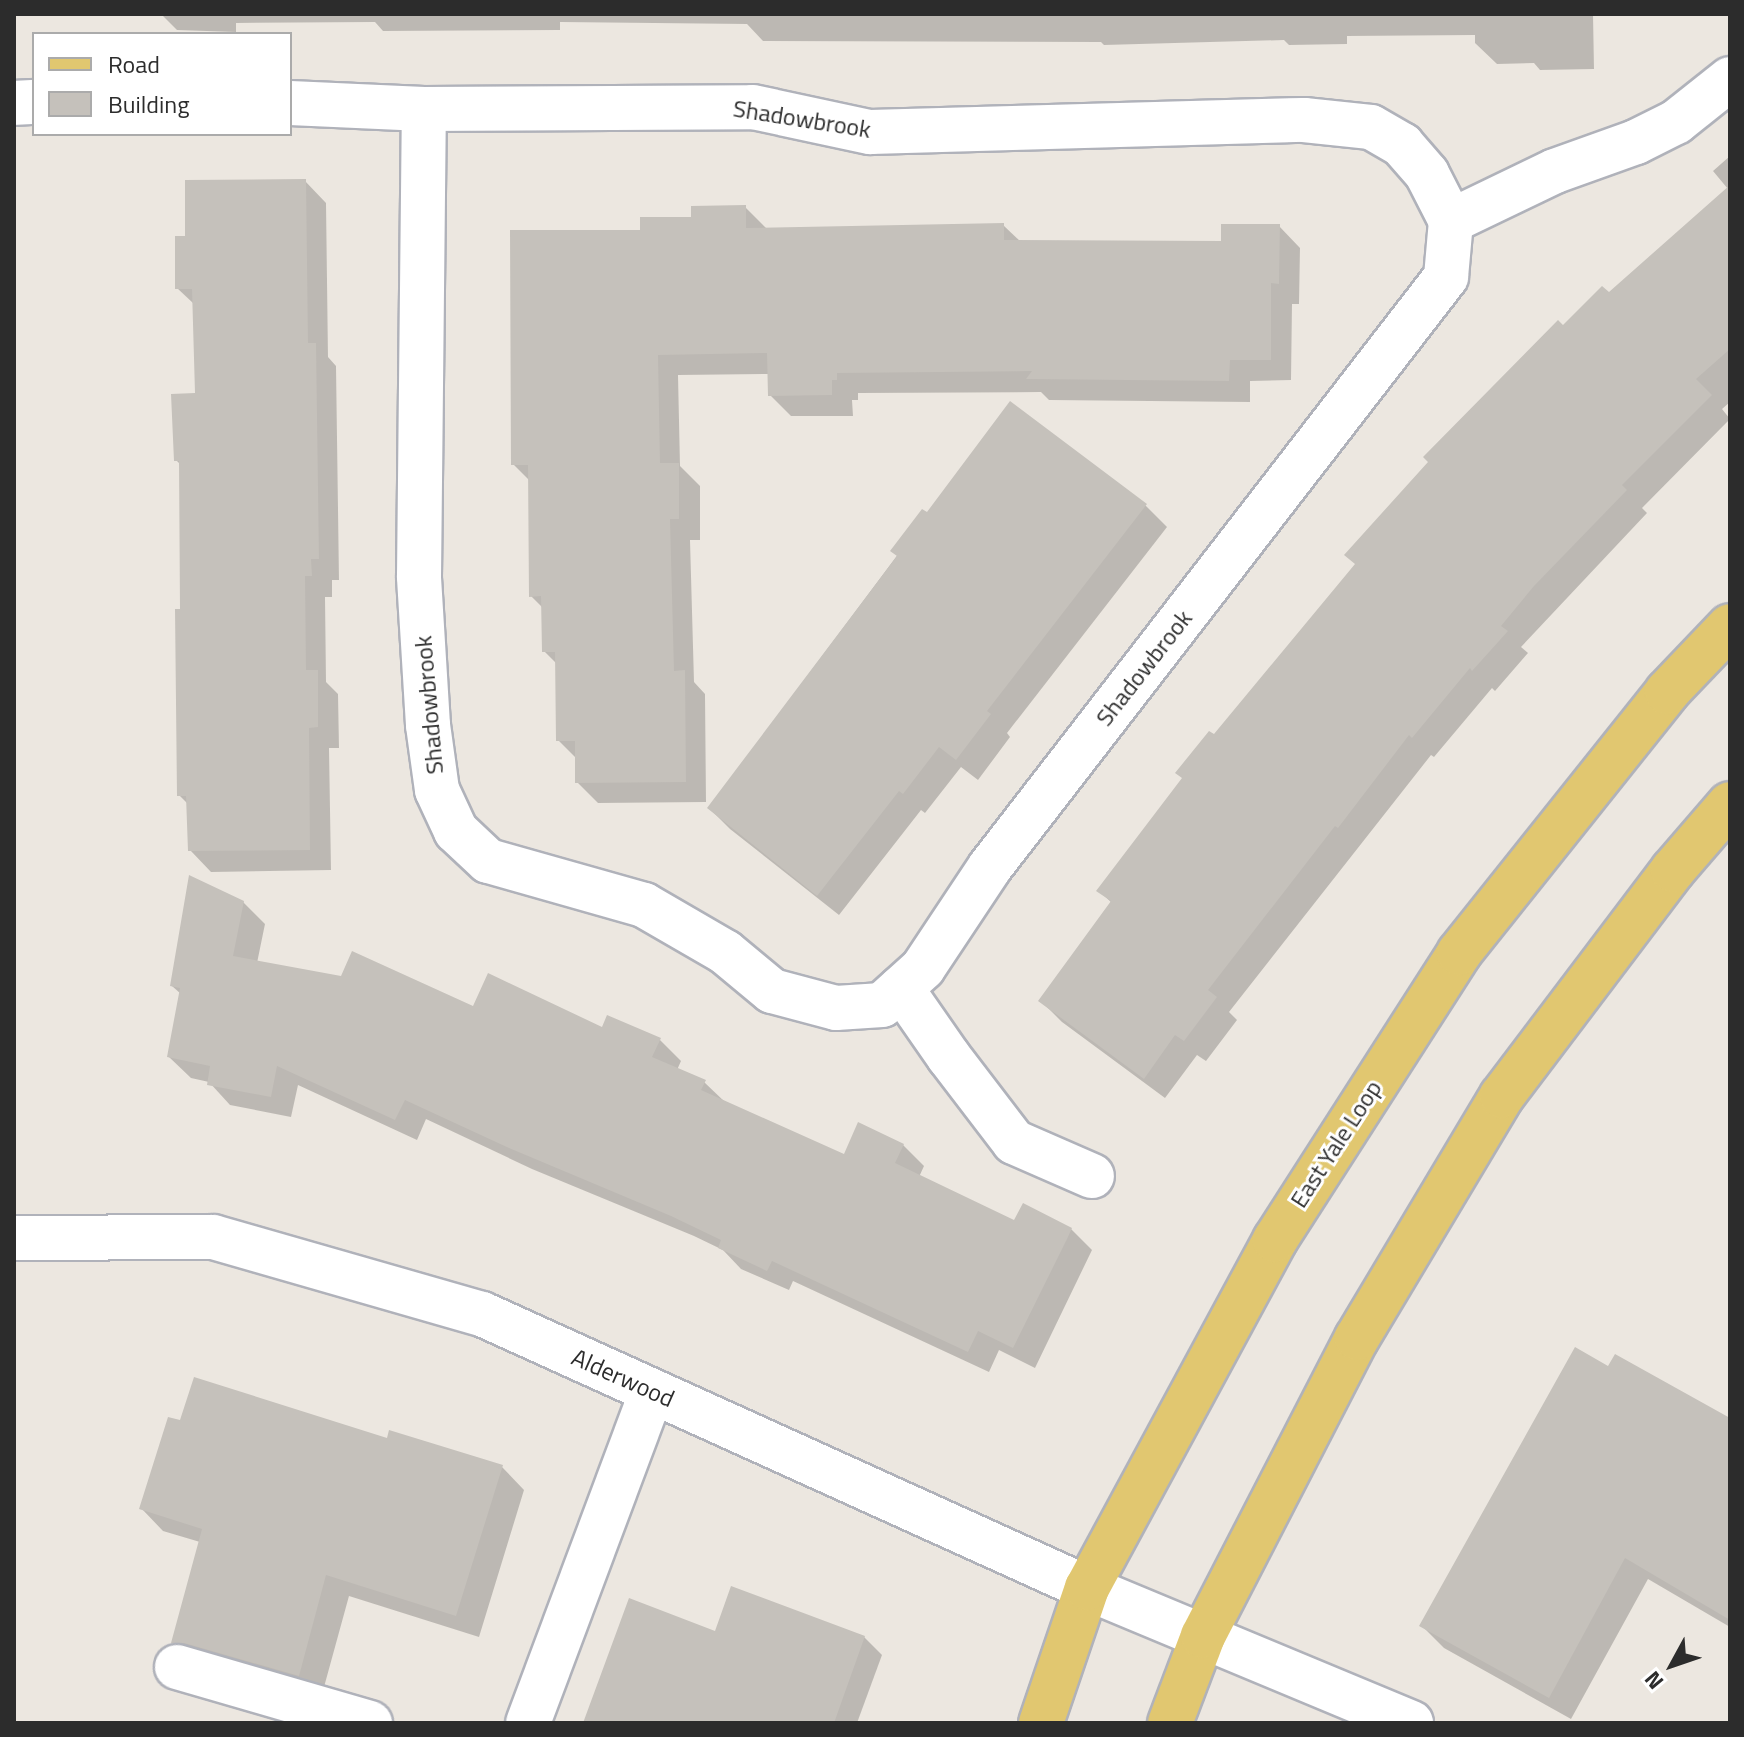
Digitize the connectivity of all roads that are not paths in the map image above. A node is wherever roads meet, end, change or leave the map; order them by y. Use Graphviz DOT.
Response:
graph roads {
  1 [pos="1730,79"];
  2 [pos="292,103"];
  3 [pos="424,109"];
  4 [pos="1451,221"];
  5 [pos="1730,626"];
  6 [pos="1730,804"];
  7 [pos="901,988"];
  8 [pos="1092,1176"];
  9 [pos="14,1238"];
  10 [pos="652,1391"];
  11 [pos="1087,1588"];
  12 [pos="1203,1636"];
  13 [pos="177,1667"];
  14 [pos="370,1723"];
  15 [pos="528,1723"];
  16 [pos="1041,1723"];
  17 [pos="1170,1723"];
  18 [pos="1411,1723"];
  1 -- 4 [label="street"];
  2 -- 3 [label="street, Shadowbrook"];
  3 -- 4 [label="street, Shadowbrook"];
  3 -- 7 [label="street, Shadowbrook"];
  4 -- 7 [label="street, Shadowbrook"];
  5 -- 11 [label="main road, East Yale Loop"];
  6 -- 12 [label="main road"];
  7 -- 8 [label="street"];
  9 -- 10 [label="street, Alderwood"];
  10 -- 11 [label="street, Alderwood"];
  10 -- 15 [label="street"];
  11 -- 12 [label="street, Alderwood"];
  11 -- 16 [label="main road, East Yale Loop"];
  12 -- 17 [label="main road"];
  12 -- 18 [label="street, Alderwood"];
  13 -- 14 [label="street"];
}
